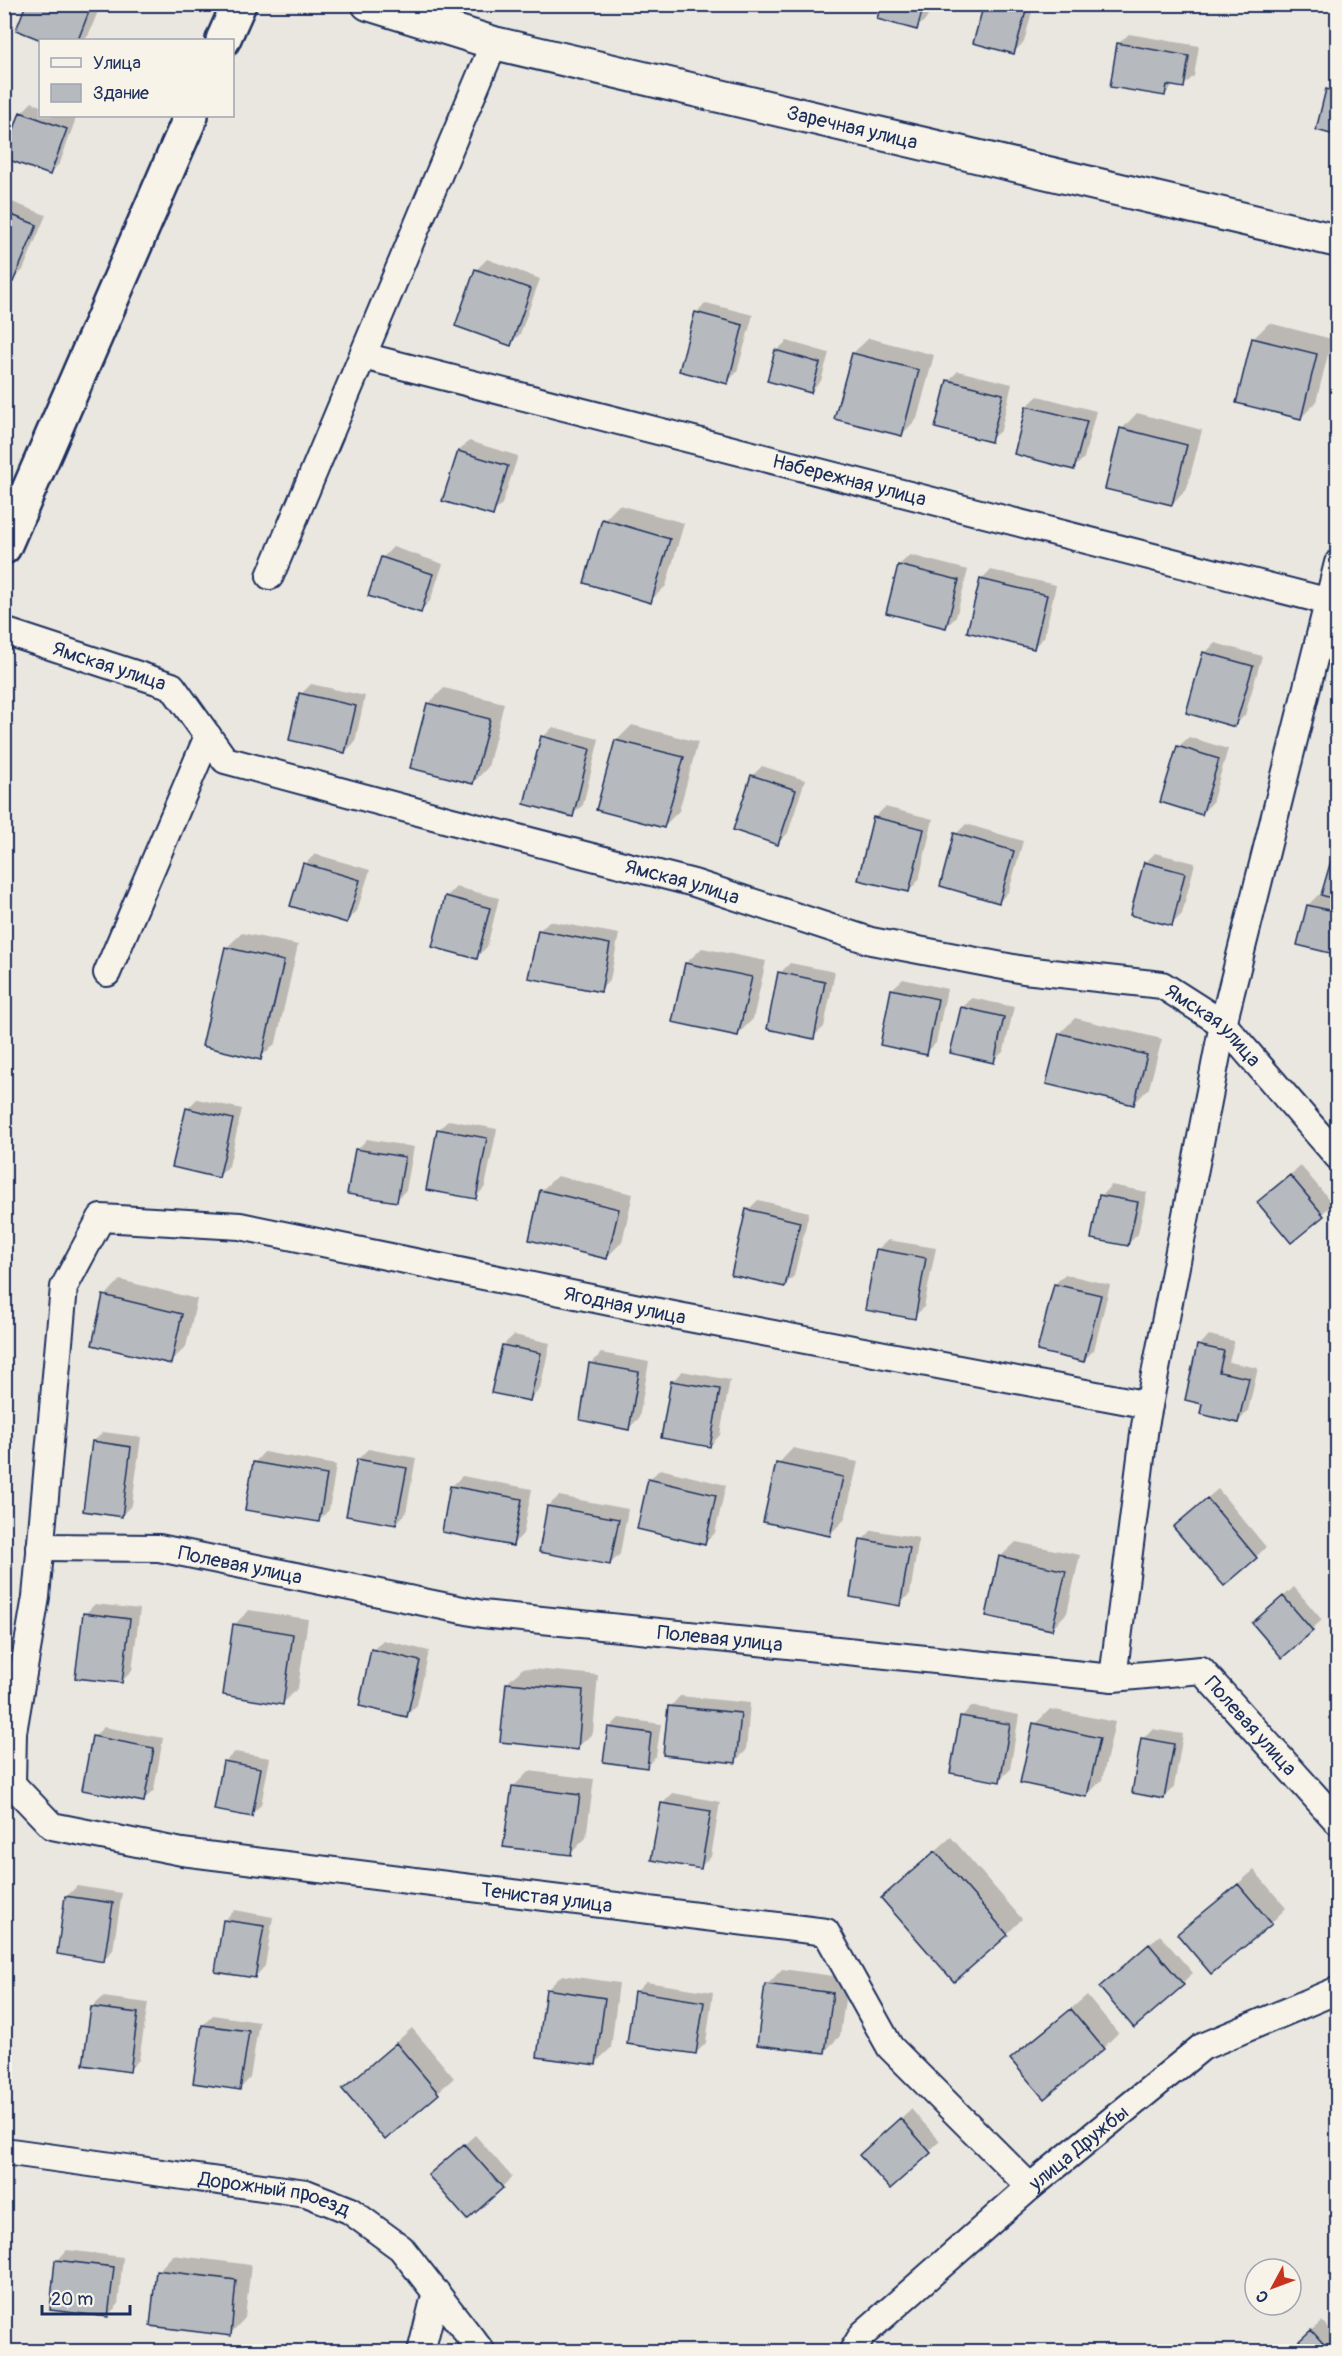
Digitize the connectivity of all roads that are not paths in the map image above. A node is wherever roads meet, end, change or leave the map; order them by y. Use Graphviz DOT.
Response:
graph roads {
  1 [pos="239,4"];
  2 [pos="368,4"];
  3 [pos="223,39"];
  4 [pos="494,43"];
  5 [pos="191,117"];
  6 [pos="1338,241"];
  7 [pos="363,356"];
  8 [pos="4,547"];
  9 [pos="1338,563"];
  10 [pos="270,576"];
  11 [pos="1333,603"];
  12 [pos="4,631"];
  13 [pos="207,736"];
  14 [pos="107,973"];
  15 [pos="1223,1024"];
  16 [pos="1338,1157"];
  17 [pos="1149,1405"];
  18 [pos="40,1547"];
  19 [pos="1113,1678"];
  20 [pos="9,1733"];
  21 [pos="1338,1822"];
  22 [pos="1338,1990"];
  23 [pos="4,2151"];
  24 [pos="1030,2187"];
  25 [pos="436,2292"];
  26 [pos="421,2352"];
  27 [pos="482,2352"];
  28 [pos="852,2352"];
  1 -- 3 [label="main road"];
  2 -- 4 [label="street, Заречная улица"];
  4 -- 6 [label="street, Заречная улица"];
  4 -- 7 [label="street"];
  5 -- 8 [label="main road"];
  7 -- 10 [label="street"];
  7 -- 11 [label="street, Набережная улица"];
  9 -- 11 [label="street"];
  11 -- 15 [label="street"];
  12 -- 13 [label="street, Ямская улица"];
  13 -- 14 [label="street"];
  13 -- 15 [label="street, Ямская улица"];
  15 -- 16 [label="street, Ямская улица"];
  15 -- 17 [label="street"];
  17 -- 18 [label="street, Ягодная улица"];
  17 -- 19 [label="street"];
  18 -- 19 [label="street, Полевая улица"];
  18 -- 20 [label="street"];
  19 -- 21 [label="street, Полевая улица"];
  20 -- 24 [label="street, Тенистая улица"];
  22 -- 24 [label="street, улица Дружбы"];
  23 -- 25 [label="street, Дорожный проезд"];
  24 -- 28 [label="street, улица Дружбы"];
  25 -- 26 [label="street"];
  25 -- 27 [label="street, Дорожный проезд"];
}
